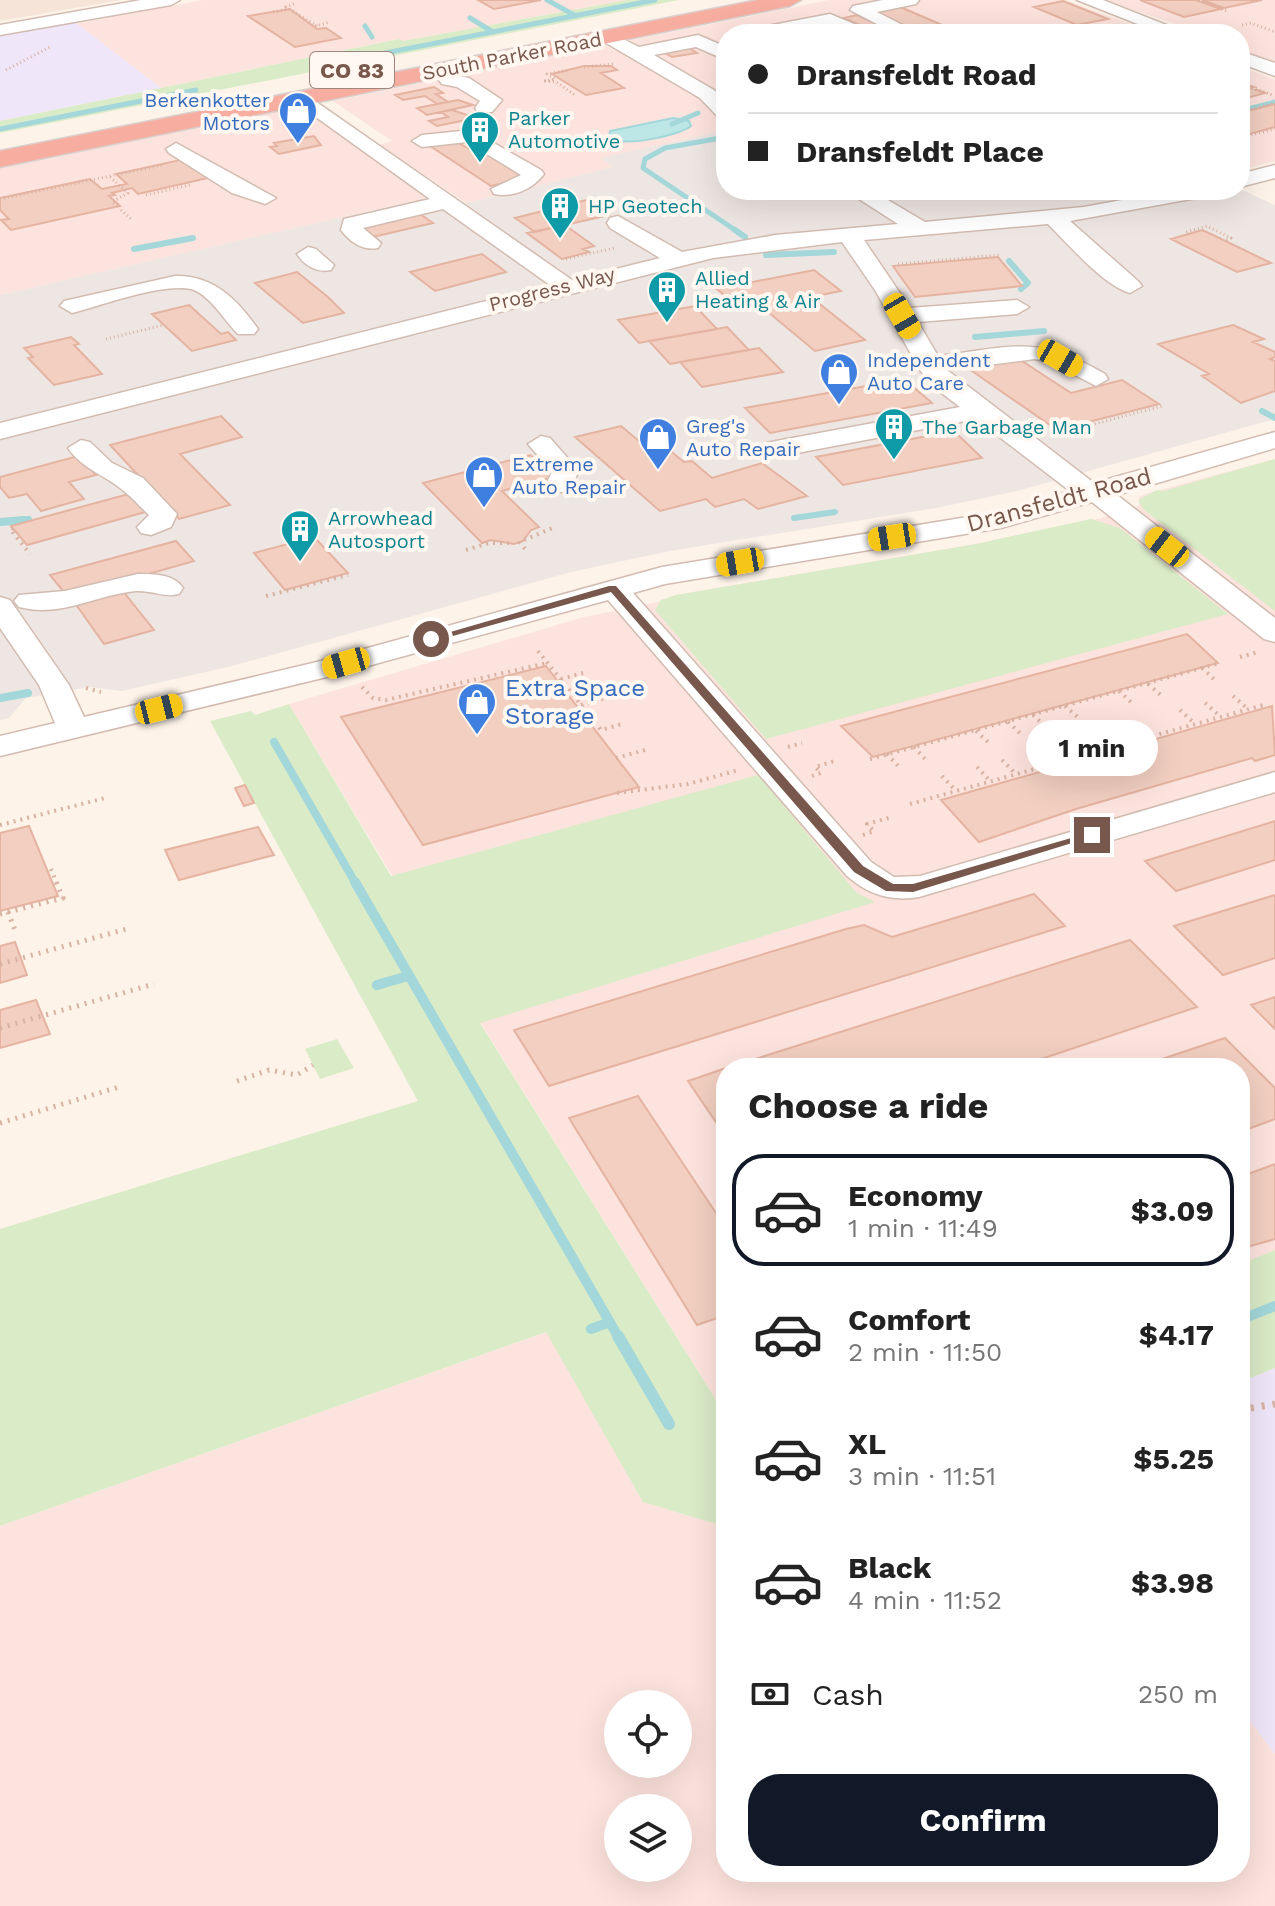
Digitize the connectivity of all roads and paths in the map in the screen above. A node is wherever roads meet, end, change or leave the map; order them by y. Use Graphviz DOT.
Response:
graph roads {
  1 [pos="171,0"];
  2 [pos="704,0"];
  3 [pos="790,0"];
  4 [pos="910,0"];
  5 [pos="1086,0"];
  6 [pos="1199,0"];
  7 [pos="294,4"];
  8 [pos="289,9"];
  9 [pos="1227,11"];
  10 [pos="273,12"];
  11 [pos="330,22"];
  12 [pos="805,23"];
  13 [pos="846,24"];
  14 [pos="889,24"];
  15 [pos="1152,24"];
  16 [pos="1246,24"];
  17 [pos="0,30"];
  18 [pos="1275,32"];
  19 [pos="607,36"];
  20 [pos="52,46"];
  21 [pos="716,47"];
  22 [pos="637,53"];
  23 [pos="1250,61"];
  24 [pos="6,70"];
  25 [pos="570,70"];
  26 [pos="1275,70"];
  27 [pos="681,79"];
  28 [pos="716,79"];
  29 [pos="449,80"];
  30 [pos="1252,87"];
  31 [pos="575,95"];
  32 [pos="1272,95"];
  33 [pos="302,98"];
  34 [pos="716,102"];
  35 [pos="1275,103"];
  36 [pos="485,108"];
  37 [pos="1250,109"];
  38 [pos="1275,129"];
  39 [pos="1250,135"];
  40 [pos="0,139"];
  41 [pos="422,141"];
  42 [pos="173,156"];
  43 [pos="0,159"];
  44 [pos="1275,171"];
  45 [pos="110,176"];
  46 [pos="1250,178"];
  47 [pos="502,189"];
  48 [pos="265,198"];
  49 [pos="0,199"];
  50 [pos="873,200"];
  51 [pos="1164,200"];
  52 [pos="448,201"];
  53 [pos="1054,218"];
  54 [pos="132,220"];
  55 [pos="618,223"];
  56 [pos="922,229"];
  57 [pos="1189,234"];
  58 [pos="1224,234"];
  59 [pos="849,235"];
  60 [pos="1238,237"];
  61 [pos="1226,240"];
  62 [pos="370,243"];
  63 [pos="616,247"];
  64 [pos="999,255"];
  65 [pos="678,259"];
  66 [pos="898,264"];
  67 [pos="539,266"];
  68 [pos="566,286"];
  69 [pos="1130,286"];
  70 [pos="1017,307"];
  71 [pos="76,309"];
  72 [pos="902,316"];
  73 [pos="164,325"];
  74 [pos="246,329"];
  75 [pos="106,339"];
  76 [pos="929,365"];
  77 [pos="1096,379"];
  78 [pos="1163,406"];
  79 [pos="979,411"];
  80 [pos="1045,428"];
  81 [pos="0,431"];
  82 [pos="1275,440"];
  83 [pos="541,444"];
  84 [pos="81,448"];
  85 [pos="776,449"];
  86 [pos="558,486"];
  87 [pos="1092,492"];
  88 [pos="151,527"];
  89 [pos="555,527"];
  90 [pos="13,528"];
  91 [pos="511,543"];
  92 [pos="466,550"];
  93 [pos="527,551"];
  94 [pos="30,554"];
  95 [pos="348,575"];
  96 [pos="169,588"];
  97 [pos="613,588"];
  98 [pos="266,596"];
  99 [pos="15,604"];
  100 [pos="1266,643"];
  101 [pos="538,651"];
  102 [pos="1240,657"];
  103 [pos="547,663"];
  104 [pos="1220,663"];
  105 [pos="1202,668"];
  106 [pos="583,673"];
  107 [pos="559,680"];
  108 [pos="1217,682"];
  109 [pos="1147,683"];
  110 [pos="362,687"];
  111 [pos="1119,691"];
  112 [pos="1162,696"];
  113 [pos="1233,696"];
  114 [pos="603,699"];
  115 [pos="1205,703"];
  116 [pos="1133,704"];
  117 [pos="1267,704"];
  118 [pos="581,705"];
  119 [pos="1065,706"];
  120 [pos="1248,709"];
  121 [pos="1180,710"];
  122 [pos="1033,714"];
  123 [pos="1221,717"];
  124 [pos="1080,719"];
  125 [pos="1007,721"];
  126 [pos="622,724"];
  127 [pos="1195,724"];
  128 [pos="1120,727"];
  129 [pos="1047,728"];
  130 [pos="74,730"];
  131 [pos="976,730"];
  132 [pos="1098,733"];
  133 [pos="1022,735"];
  134 [pos="1136,741"];
  135 [pos="1065,742"];
  136 [pos="802,743"];
  137 [pos="990,744"];
  138 [pos="0,746"];
  139 [pos="914,747"];
  140 [pos="1113,747"];
  141 [pos="783,748"];
  142 [pos="645,750"];
  143 [pos="887,754"];
  144 [pos="1080,756"];
  145 [pos="616,758"];
  146 [pos="870,759"];
  147 [pos="838,760"];
  148 [pos="1002,760"];
  149 [pos="927,761"];
  150 [pos="815,767"];
  151 [pos="977,767"];
  152 [pos="747,768"];
  153 [pos="900,768"];
  154 [pos="1016,774"];
  155 [pos="942,776"];
  156 [pos="991,782"];
  157 [pos="1275,782"];
  158 [pos="956,791"];
  159 [pos="617,793"];
  160 [pos="105,798"];
  161 [pos="910,804"];
  162 [pos="892,817"];
  163 [pos="0,825"];
  164 [pos="861,835"];
  165 [pos="51,869"];
  166 [pos="8,912"];
  167 [pos="0,914"];
  168 [pos="130,928"];
  169 [pos="15,930"];
  170 [pos="0,964"];
  171 [pos="154,984"];
  172 [pos="0,1028"];
  173 [pos="313,1065"];
  174 [pos="237,1081"];
  175 [pos="119,1087"];
  176 [pos="0,1123"];
  177 [pos="1275,1404"];
  178 [pos="1250,1408"];
  1 -- 17 [label="street"];
  2 -- 40 [label="highway, South Parker Road / CO 83"];
  3 -- 19 [label="highway, South Parker Road / CO 83"];
  4 -- 14 [label="street"];
  5 -- 15 [label="street"];
  6 -- 9 [label="path"];
  7 -- 8 [label="path"];
  8 -- 10 [label="path"];
  8 -- 11 [label="path"];
  12 -- 13 [label="street"];
  16 -- 18 [label="path"];
  19 -- 22 [label="street"];
  19 -- 33 [label="highway, South Parker Road / CO 83"];
  20 -- 24 [label="path"];
  21 -- 22 [label="street"];
  22 -- 27 [label="street"];
  23 -- 26 [label="street"];
  25 -- 31 [label="path"];
  27 -- 28 [label="street"];
  27 -- 34 [label="street"];
  29 -- 36 [label="street"];
  30 -- 32 [label="path"];
  33 -- 43 [label="highway, South Parker Road / CO 83"];
  33 -- 52 [label="street"];
  35 -- 37 [label="path"];
  38 -- 39 [label="path"];
  41 -- 47 [label="street"];
  42 -- 45 [label="path"];
  42 -- 48 [label="street"];
  44 -- 46 [label="street"];
  45 -- 49 [label="path"];
  45 -- 54 [label="path"];
  50 -- 56 [label="street"];
  51 -- 53 [label="street, Progress Way"];
  52 -- 62 [label="street"];
  52 -- 67 [label="street"];
  53 -- 56 [label="street, Progress Way"];
  53 -- 69 [label="street"];
  55 -- 65 [label="street"];
  56 -- 59 [label="street, Progress Way"];
  57 -- 58 [label="path"];
  58 -- 60 [label="path"];
  58 -- 61 [label="path"];
  59 -- 65 [label="street, Progress Way"];
  59 -- 72 [label="street"];
  63 -- 67 [label="path"];
  64 -- 66 [label="path"];
  65 -- 68 [label="street, Progress Way"];
  67 -- 68 [label="street"];
  68 -- 81 [label="street, Progress Way"];
  70 -- 72 [label="street"];
  71 -- 74 [label="street"];
  72 -- 76 [label="street"];
  73 -- 75 [label="path"];
  76 -- 77 [label="street"];
  76 -- 79 [label="street"];
  78 -- 80 [label="path"];
  79 -- 85 [label="street"];
  79 -- 87 [label="street"];
  82 -- 87 [label="street, Dransfeldt Road"];
  83 -- 86 [label="street"];
  84 -- 88 [label="street"];
  87 -- 97 [label="street, Dransfeldt Road"];
  87 -- 100 [label="street"];
  89 -- 93 [label="path"];
  90 -- 94 [label="path"];
  91 -- 92 [label="path"];
  95 -- 98 [label="path"];
  96 -- 99 [label="street"];
  97 -- 130 [label="street, Dransfeldt Road"];
  97 -- 157 [label="street"];
  99 -- 130 [label="street"];
  100 -- 102 [label="path"];
  101 -- 103 [label="path"];
  103 -- 107 [label="path"];
  103 -- 110 [label="path"];
  104 -- 105 [label="path"];
  105 -- 108 [label="path"];
  105 -- 109 [label="path"];
  106 -- 107 [label="path"];
  107 -- 118 [label="path"];
  109 -- 111 [label="path"];
  109 -- 112 [label="path"];
  111 -- 116 [label="path"];
  111 -- 119 [label="path"];
  113 -- 120 [label="path"];
  114 -- 118 [label="path"];
  115 -- 123 [label="path"];
  117 -- 120 [label="path"];
  118 -- 126 [label="path"];
  119 -- 122 [label="path"];
  119 -- 124 [label="path"];
  120 -- 123 [label="path"];
  121 -- 127 [label="path"];
  122 -- 125 [label="path"];
  122 -- 129 [label="path"];
  123 -- 127 [label="path"];
  125 -- 131 [label="path"];
  125 -- 133 [label="path"];
  127 -- 134 [label="path"];
  128 -- 134 [label="path"];
  130 -- 138 [label="street, Dransfeldt Road"];
  131 -- 137 [label="path"];
  131 -- 139 [label="path"];
  132 -- 140 [label="path"];
  134 -- 140 [label="path"];
  135 -- 144 [label="path"];
  136 -- 141 [label="path"];
  139 -- 143 [label="path"];
  139 -- 149 [label="path"];
  140 -- 144 [label="path"];
  142 -- 145 [label="path"];
  143 -- 146 [label="path"];
  143 -- 153 [label="path"];
  144 -- 154 [label="path"];
  147 -- 150 [label="path"];
  148 -- 154 [label="path"];
  151 -- 156 [label="path"];
  152 -- 159 [label="path"];
  154 -- 156 [label="path"];
  155 -- 158 [label="path"];
  156 -- 158 [label="path"];
  158 -- 161 [label="path"];
  160 -- 163 [label="path"];
  162 -- 164 [label="path"];
  165 -- 166 [label="path"];
  166 -- 167 [label="path"];
  166 -- 169 [label="path"];
  168 -- 170 [label="path"];
  171 -- 172 [label="path"];
  173 -- 174 [label="path"];
  175 -- 176 [label="path"];
  177 -- 178 [label="path"];
}
